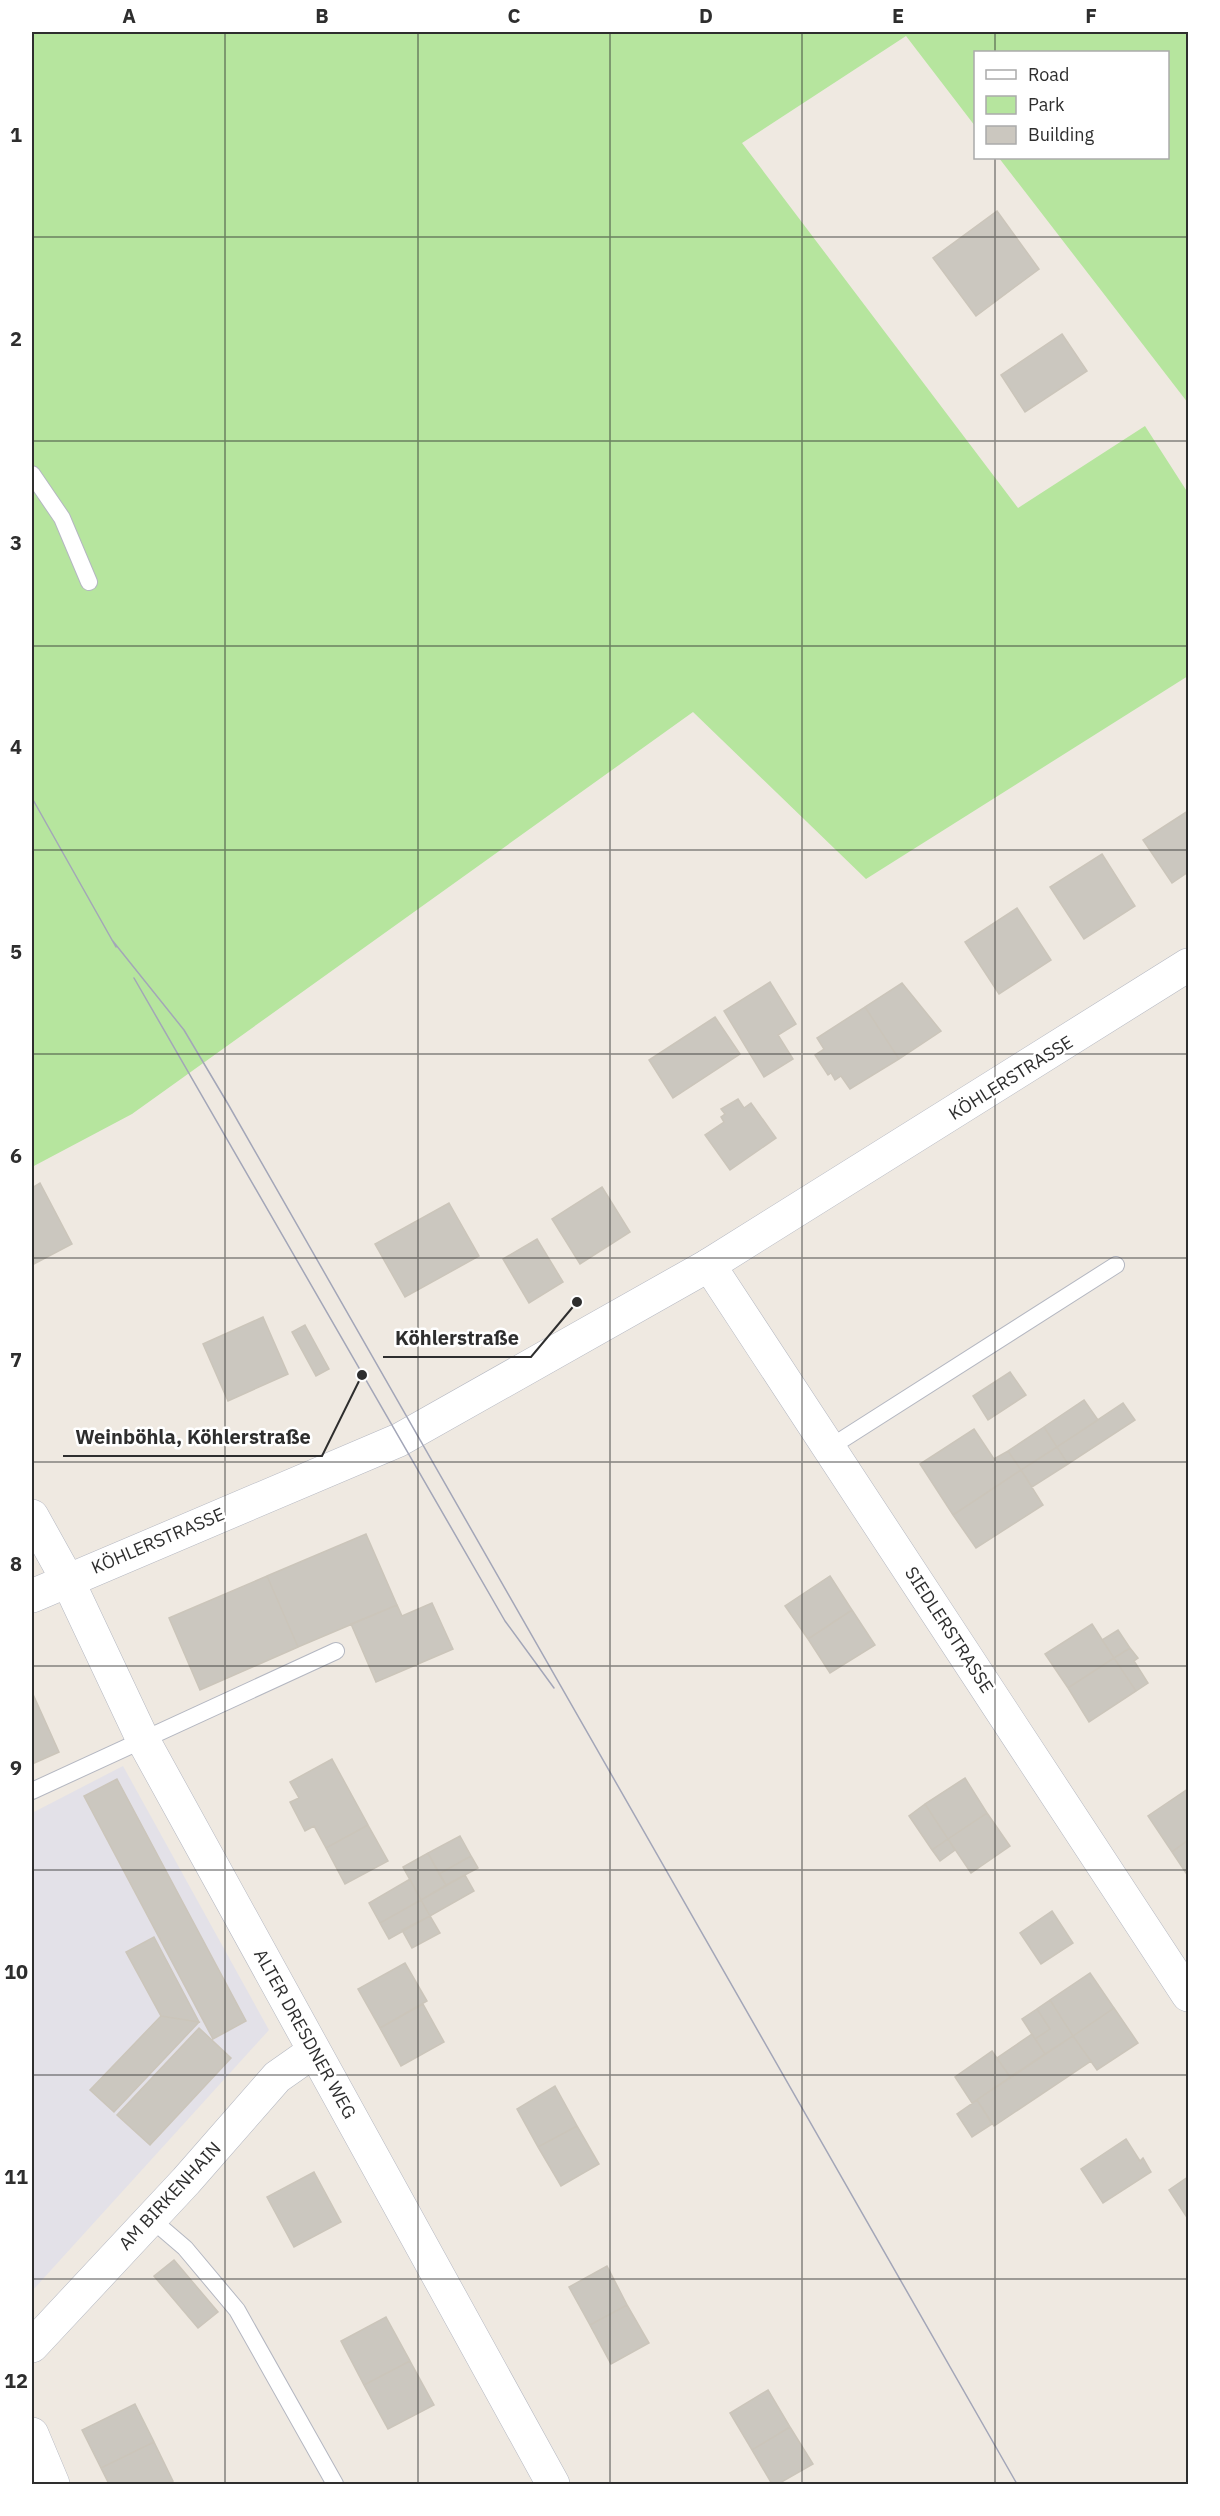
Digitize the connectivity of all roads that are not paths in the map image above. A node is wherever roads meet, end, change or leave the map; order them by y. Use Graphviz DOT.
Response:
graph roads {
  1 [pos="32,474"];
  2 [pos="89,582"];
  3 [pos="1188,965"];
  4 [pos="709,1265"];
  5 [pos="1116,1265"];
  6 [pos="829,1448"];
  7 [pos="32,1516"];
  8 [pos="67,1579"];
  9 [pos="32,1596"];
  10 [pos="336,1651"];
  11 [pos="142,1738"];
  12 [pos="32,1791"];
  13 [pos="1188,1995"];
  14 [pos="314,2051"];
  15 [pos="150,2218"];
  16 [pos="32,2346"];
  17 [pos="32,2434"];
  18 [pos="53,2484"];
  19 [pos="335,2484"];
  20 [pos="553,2484"];
  1 -- 2 [label="lane"];
  3 -- 4 [label="street, KÖHLERSTRASSE"];
  4 -- 6 [label="street, SIEDLERSTRASSE"];
  4 -- 8 [label="street, KÖHLERSTRASSE"];
  5 -- 6 [label="lane"];
  6 -- 13 [label="street, SIEDLERSTRASSE"];
  7 -- 8 [label="street, ALTER DRESDNER WEG"];
  8 -- 9 [label="street, KÖHLERSTRASSE"];
  8 -- 11 [label="street, ALTER DRESDNER WEG"];
  10 -- 11 [label="lane"];
  11 -- 12 [label="lane"];
  11 -- 14 [label="street, ALTER DRESDNER WEG"];
  14 -- 15 [label="street, AM BIRKENHAIN"];
  14 -- 20 [label="street, ALTER DRESDNER WEG"];
  15 -- 16 [label="street, AM BIRKENHAIN"];
  15 -- 19 [label="lane"];
  17 -- 18 [label="street"];
}
